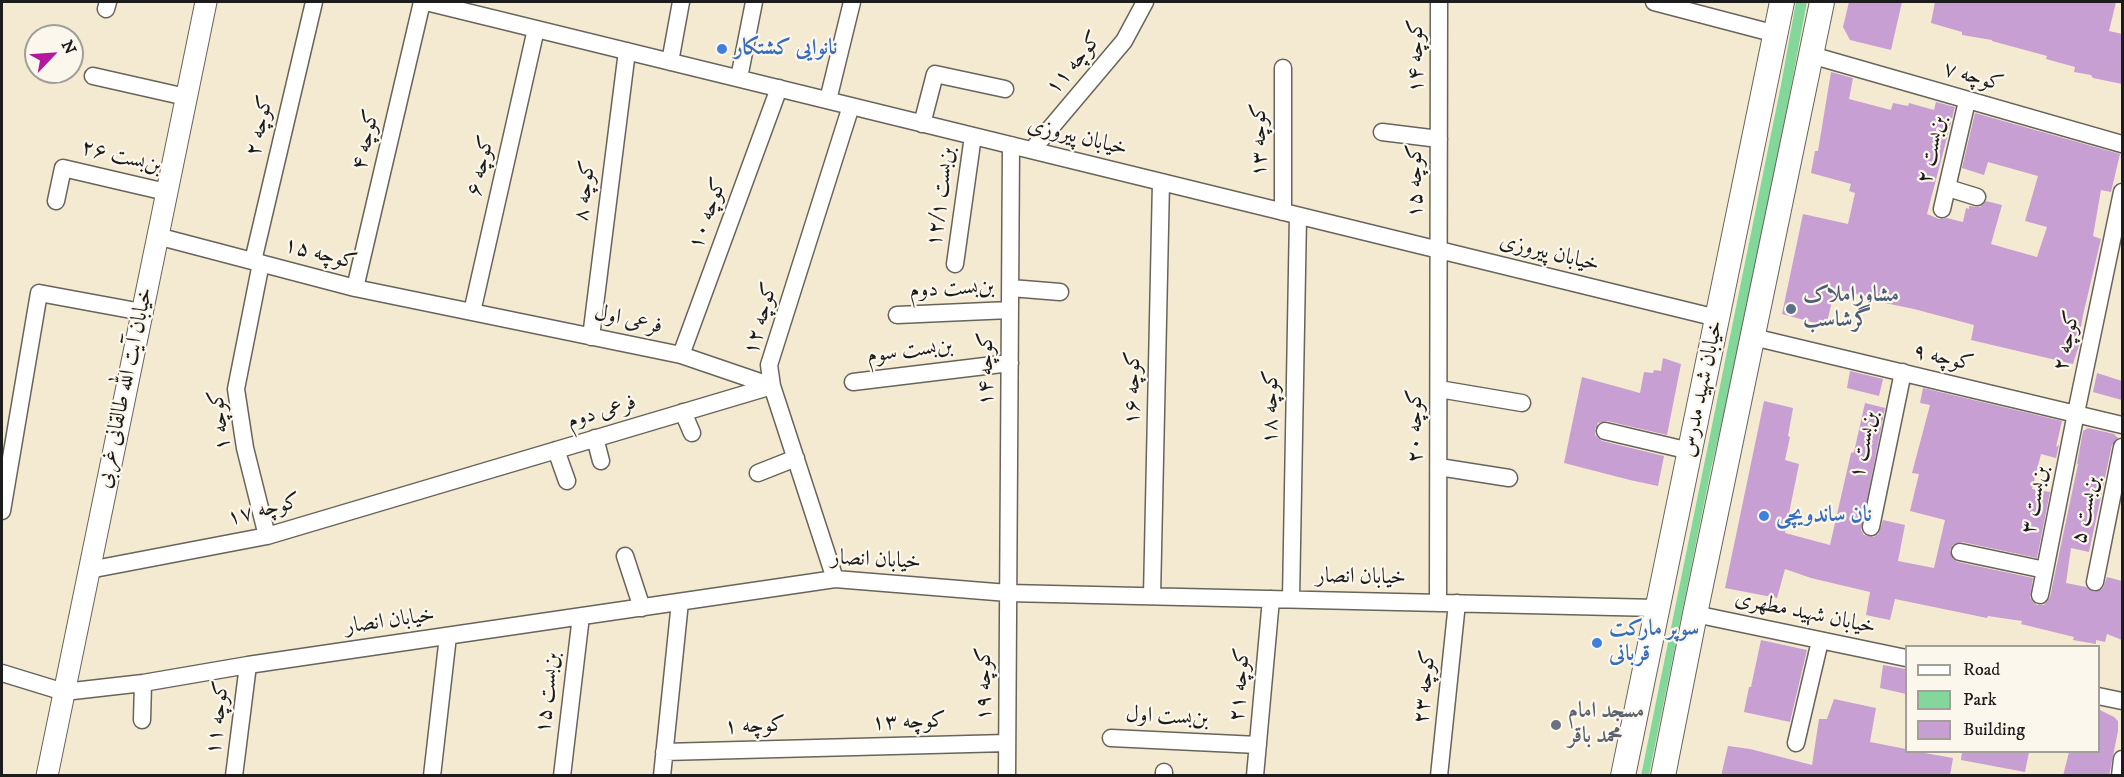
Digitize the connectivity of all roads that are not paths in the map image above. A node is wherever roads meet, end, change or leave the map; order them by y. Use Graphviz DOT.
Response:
graph roads {
  1 [pos="206,2"];
  2 [pos="314,2"];
  3 [pos="424,2"];
  4 [pos="681,2"];
  5 [pos="754,2"];
  6 [pos="852,2"];
  7 [pos="1144,2"];
  8 [pos="1439,2"];
  9 [pos="1654,2"];
  10 [pos="1782,2"];
  11 [pos="1822,2"];
  12 [pos="536,29"];
  13 [pos="1776,34"];
  14 [pos="627,51"];
  15 [pos="1811,55"];
  16 [pos="670,62"];
  17 [pos="1282,68"];
  18 [pos="93,76"];
  19 [pos="739,78"];
  20 [pos="779,88"];
  21 [pos="1005,89"];
  22 [pos="186,98"];
  23 [pos="828,100"];
  24 [pos="1967,101"];
  25 [pos="851,106"];
  26 [pos="1439,111"];
  27 [pos="922,124"];
  28 [pos="1382,132"];
  29 [pos="972,136"];
  30 [pos="1438,139"];
  31 [pos="2122,144"];
  32 [pos="1011,145"];
  33 [pos="1032,150"];
  34 [pos="1161,182"];
  35 [pos="1948,188"];
  36 [pos="166,192"];
  37 [pos="2122,192"];
  38 [pos="1977,197"];
  39 [pos="56,201"];
  40 [pos="1942,209"];
  41 [pos="1290,214"];
  42 [pos="158,236"];
  43 [pos="1439,250"];
  44 [pos="257,262"];
  45 [pos="956,264"];
  46 [pos="355,288"];
  47 [pos="1011,288"];
  48 [pos="1060,292"];
  49 [pos="1010,310"];
  50 [pos="142,312"];
  51 [pos="472,312"];
  52 [pos="897,315"];
  53 [pos="1718,318"];
  54 [pos="591,337"];
  55 [pos="1754,337"];
  56 [pos="681,355"];
  57 [pos="1010,363"];
  58 [pos="1903,372"];
  59 [pos="853,382"];
  60 [pos="772,386"];
  61 [pos="1439,389"];
  62 [pos="1522,403"];
  63 [pos="683,412"];
  64 [pos="2076,413"];
  65 [pos="2122,425"];
  66 [pos="1605,431"];
  67 [pos="692,433"];
  68 [pos="595,438"];
  69 [pos="2122,447"];
  70 [pos="556,450"];
  71 [pos="1690,451"];
  72 [pos="796,458"];
  73 [pos="601,461"];
  74 [pos="1439,467"];
  75 [pos="758,473"];
  76 [pos="1509,478"];
  77 [pos="567,481"];
  78 [pos="446,483"];
  79 [pos="3,491"];
  80 [pos="2,511"];
  81 [pos="1871,527"];
  82 [pos="267,536"];
  83 [pos="1960,552"];
  84 [pos="625,556"];
  85 [pos="89,570"];
  86 [pos="2045,570"];
  87 [pos="835,579"];
  88 [pos="2095,582"];
  89 [pos="1008,592"];
  90 [pos="2040,595"];
  91 [pos="1152,596"];
  92 [pos="1271,598"];
  93 [pos="1291,599"];
  94 [pos="680,602"];
  95 [pos="1438,603"];
  96 [pos="1457,603"];
  97 [pos="642,608"];
  98 [pos="1657,608"];
  99 [pos="1695,614"];
  100 [pos="581,616"];
  101 [pos="448,636"];
  102 [pos="1820,641"];
  103 [pos="1905,658"];
  104 [pos="248,665"];
  105 [pos="2,673"];
  106 [pos="143,683"];
  107 [pos="64,692"];
  108 [pos="2100,696"];
  109 [pos="2122,701"];
  110 [pos="142,720"];
  111 [pos="1111,738"];
  112 [pos="1007,743"];
  113 [pos="1796,743"];
  114 [pos="1258,745"];
  115 [pos="847,747"];
  116 [pos="664,752"];
  117 [pos="2122,759"];
  118 [pos="47,776"];
  119 [pos="234,776"];
  120 [pos="432,776"];
  121 [pos="562,776"];
  122 [pos="662,776"];
  123 [pos="1007,776"];
  124 [pos="1255,776"];
  125 [pos="1440,776"];
  126 [pos="1623,776"];
  127 [pos="1663,776"];
  128 [pos="2120,776"];
  1 -- 22 [label="street, خیابان آیت الله طالقانی غربی"];
  2 -- 44 [label="street, کوچه ۲"];
  3 -- 12 [label="street, خیابان پیروزی"];
  3 -- 46 [label="street, کوچه ۴"];
  4 -- 16 [label="street"];
  5 -- 19 [label="street"];
  6 -- 23 [label="street"];
  7 -- 33 [label="street, کوچه ۱۱"];
  8 -- 26 [label="street, کوچه ۱۴"];
  9 -- 13 [label="street"];
  10 -- 13 [label="main road, خیابان شهید مدرس"];
  11 -- 15 [label="main road, خیابان شهید مدرس"];
  12 -- 14 [label="street, خیابان پیروزی"];
  12 -- 51 [label="street, کوچه ۶"];
  13 -- 53 [label="main road, خیابان شهید مدرس"];
  14 -- 16 [label="street, خیابان پیروزی"];
  14 -- 54 [label="street, کوچه ۸"];
  15 -- 24 [label="street, کوچه ۷"];
  15 -- 55 [label="main road, خیابان شهید مدرس"];
  16 -- 19 [label="street, خیابان پیروزی"];
  17 -- 41 [label="street, کوچه ۱۳"];
  18 -- 22 [label="street"];
  19 -- 20 [label="street, خیابان پیروزی"];
  20 -- 23 [label="street, خیابان پیروزی"];
  20 -- 56 [label="street, کوچه ۱۰"];
  21 -- 27 [label="street"];
  22 -- 36 [label="street, خیابان آیت الله طالقانی غربی"];
  23 -- 25 [label="street, خیابان پیروزی"];
  24 -- 31 [label="street, کوچه ۷"];
  24 -- 35 [label="street, بن‌بست ۲"];
  25 -- 27 [label="street, خیابان پیروزی"];
  25 -- 60 [label="street, کوچه ۱۲"];
  26 -- 30 [label="street, کوچه ۱۵"];
  27 -- 29 [label="street, خیابان پیروزی"];
  28 -- 30 [label="street"];
  29 -- 32 [label="street, خیابان پیروزی"];
  29 -- 45 [label="street, بن‌بست ۱۲/۱"];
  30 -- 43 [label="street, کوچه ۱۵"];
  32 -- 33 [label="street, خیابان پیروزی"];
  32 -- 47 [label="street, کوچه ۱۴"];
  33 -- 34 [label="street, خیابان پیروزی"];
  34 -- 41 [label="street, خیابان پیروزی"];
  34 -- 91 [label="street, کوچه ۱۶"];
  35 -- 38 [label="street"];
  35 -- 40 [label="street, بن‌بست ۲"];
  36 -- 39 [label="street, بن‌بست ۲۶"];
  36 -- 42 [label="street, خیابان آیت الله طالقانی غربی"];
  37 -- 64 [label="street, کوچه ۲"];
  41 -- 43 [label="street, خیابان پیروزی"];
  41 -- 93 [label="street, کوچه ۱۸"];
  42 -- 44 [label="street, کوچه ۱۵"];
  42 -- 50 [label="street, خیابان آیت الله طالقانی غربی"];
  43 -- 53 [label="street, خیابان پیروزی"];
  43 -- 61 [label="street, کوچه ۲۰"];
  44 -- 46 [label="street, کوچه ۱۵"];
  44 -- 82 [label="street, کوچه ۱"];
  46 -- 51 [label="street, کوچه ۱۵"];
  47 -- 48 [label="street"];
  47 -- 49 [label="street, کوچه ۱۴"];
  49 -- 52 [label="street, بن‌بست دوم"];
  49 -- 57 [label="street, کوچه ۱۴"];
  50 -- 79 [label="street"];
  50 -- 85 [label="street, خیابان آیت الله طالقانی غربی"];
  51 -- 54 [label="street, فرعی اول"];
  53 -- 71 [label="main road, خیابان شهید مدرس"];
  54 -- 56 [label="street, فرعی اول"];
  55 -- 58 [label="street, کوچه ۹"];
  55 -- 99 [label="main road, خیابان شهید مدرس"];
  56 -- 60 [label="street, فرعی اول"];
  57 -- 59 [label="street, بن‌بست سوم"];
  57 -- 89 [label="street, کوچه ۱۴"];
  58 -- 64 [label="street, کوچه ۹"];
  58 -- 81 [label="street, بن‌بست ۱"];
  60 -- 63 [label="street, فرعی دوم"];
  60 -- 72 [label="street, کوچه ۱۲"];
  61 -- 62 [label="street"];
  61 -- 74 [label="street, کوچه ۲۰"];
  63 -- 67 [label="street"];
  63 -- 68 [label="street, فرعی دوم"];
  64 -- 65 [label="street, کوچه ۹"];
  64 -- 86 [label="street, بن‌بست ۳"];
  66 -- 71 [label="street"];
  68 -- 70 [label="street, فرعی دوم"];
  68 -- 73 [label="street"];
  69 -- 88 [label="street, بن‌بست ۵"];
  70 -- 77 [label="street"];
  70 -- 78 [label="street, فرعی دوم"];
  71 -- 98 [label="main road, خیابان شهید مدرس"];
  72 -- 75 [label="street"];
  72 -- 87 [label="street, کوچه ۱۲"];
  74 -- 76 [label="street"];
  74 -- 95 [label="street, کوچه ۲۰"];
  78 -- 82 [label="street, کوچه ۱۷"];
  79 -- 80 [label="street"];
  82 -- 85 [label="street, کوچه ۱۷"];
  83 -- 86 [label="street"];
  84 -- 97 [label="street"];
  85 -- 107 [label="street, خیابان آیت الله طالقانی غربی"];
  86 -- 90 [label="street, بن‌بست ۳"];
  87 -- 89 [label="street, خیابان انصار"];
  87 -- 94 [label="street, خیابان انصار"];
  89 -- 91 [label="street, خیابان انصار"];
  89 -- 112 [label="street, کوچه ۱۹"];
  91 -- 92 [label="street, خیابان انصار"];
  92 -- 93 [label="street, خیابان انصار"];
  92 -- 114 [label="street, کوچه ۲۱"];
  93 -- 95 [label="street, خیابان انصار"];
  94 -- 97 [label="street, خیابان انصار"];
  94 -- 116 [label="street"];
  95 -- 96 [label="street, خیابان انصار"];
  96 -- 98 [label="street, خیابان انصار"];
  96 -- 125 [label="street, کوچه ۲۳"];
  97 -- 100 [label="street, خیابان انصار"];
  98 -- 126 [label="main road, خیابان شهید مدرس"];
  99 -- 102 [label="street, خیابان شهید مطهری"];
  99 -- 127 [label="main road, خیابان شهید مدرس"];
  100 -- 101 [label="street, خیابان انصار"];
  100 -- 121 [label="street, بن‌بست ۱۵"];
  101 -- 104 [label="street, خیابان انصار"];
  101 -- 120 [label="street"];
  102 -- 103 [label="street, خیابان شهید مطهری"];
  102 -- 113 [label="street"];
  104 -- 106 [label="street, خیابان انصار"];
  104 -- 119 [label="street, کوچه ۱۱"];
  105 -- 107 [label="street"];
  106 -- 107 [label="street, خیابان انصار"];
  106 -- 110 [label="street"];
  107 -- 118 [label="street, خیابان آیت الله طالقانی غربی"];
  108 -- 109 [label="street"];
  111 -- 114 [label="street, بن‌بست اول"];
  112 -- 115 [label="street, کوچه ۱۳"];
  112 -- 123 [label="street, کوچه ۱۹"];
  114 -- 124 [label="street, کوچه ۲۱"];
  115 -- 116 [label="street, کوچه ۱"];
  116 -- 122 [label="street"];
  117 -- 128 [label="street"];
}
